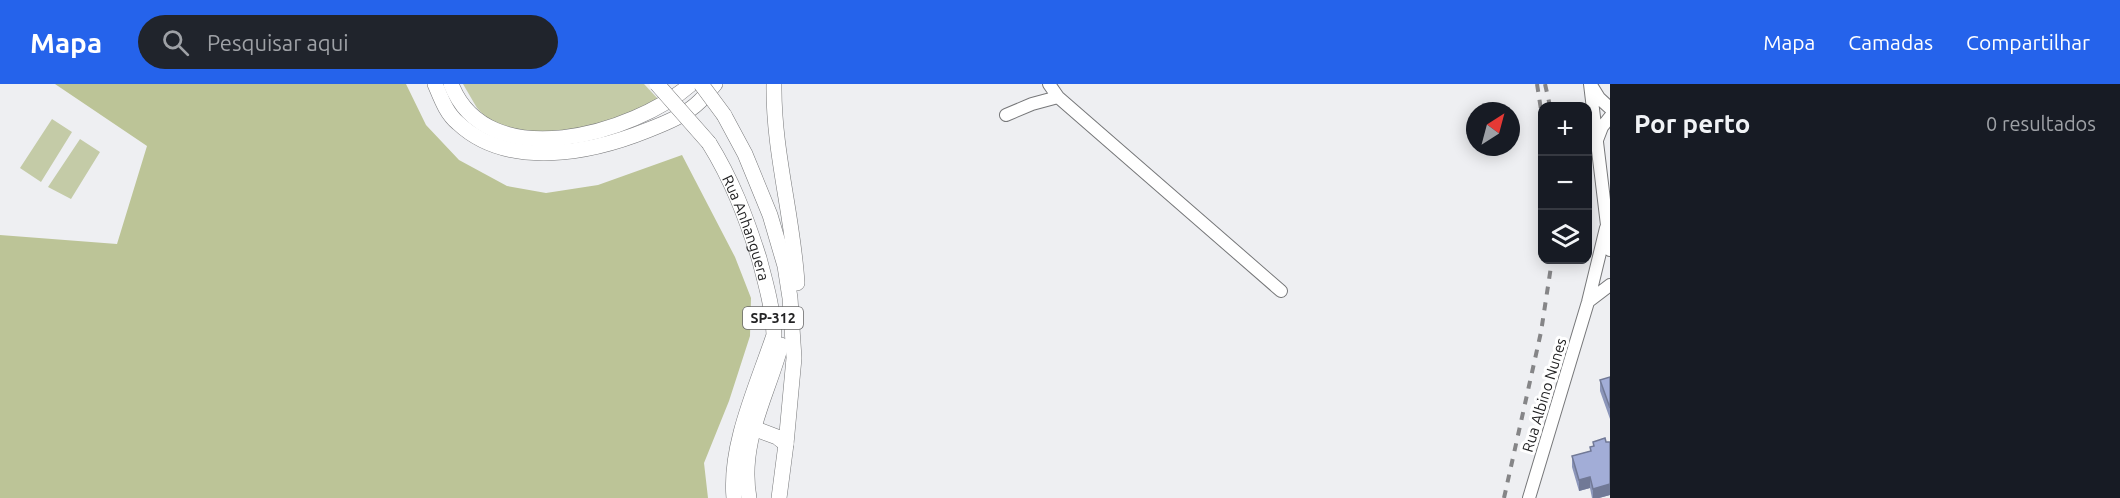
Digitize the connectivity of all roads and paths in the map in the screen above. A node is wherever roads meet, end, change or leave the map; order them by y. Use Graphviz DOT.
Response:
graph roads {
  1 [pos="435,84"];
  2 [pos="451,84"];
  3 [pos="657,84"];
  4 [pos="690,84"];
  5 [pos="701,84"];
  6 [pos="715,84"];
  7 [pos="774,84"];
  8 [pos="1049,84"];
  9 [pos="1590,84"];
  10 [pos="1058,97"];
  11 [pos="1610,108"];
  12 [pos="1006,115"];
  13 [pos="1610,117"];
  14 [pos="1597,141"];
  15 [pos="1606,228"];
  16 [pos="1610,250"];
  17 [pos="1610,285"];
  18 [pos="1281,291"];
  19 [pos="1588,302"];
  20 [pos="792,329"];
  21 [pos="794,358"];
  22 [pos="753,428"];
  23 [pos="739,439"];
  24 [pos="786,444"];
  25 [pos="734,498"];
  26 [pos="749,498"];
  27 [pos="779,498"];
  28 [pos="1529,498"];
  1 -- 6 [label="main road"];
  2 -- 4 [label="main road"];
  3 -- 23 [label="main road, Rua Anhanguera / SP-312, bridge"];
  5 -- 20 [label="main road, Rua Anhanguera, bridge"];
  7 -- 21 [label="main road, SP-312"];
  8 -- 10 [label="street"];
  9 -- 11 [label="street"];
  9 -- 14 [label="street"];
  10 -- 12 [label="street"];
  10 -- 18 [label="street"];
  13 -- 14 [label="street"];
  14 -- 15 [label="street"];
  15 -- 16 [label="street"];
  15 -- 19 [label="street, Rua Albino Nunes"];
  17 -- 19 [label="street"];
  19 -- 28 [label="street, Rua Albino Nunes"];
  20 -- 21 [label="main road, Rua Anhanguera"];
  20 -- 22 [label="main road"];
  21 -- 24 [label="main road, Rua Anhanguera / SP-312"];
  22 -- 23 [label="main road"];
  22 -- 24 [label="main road"];
  22 -- 26 [label="main road"];
  23 -- 25 [label="main road, Rua Anhanguera / SP-312"];
  24 -- 27 [label="main road, Rua Anhanguera / SP-312"];
}
